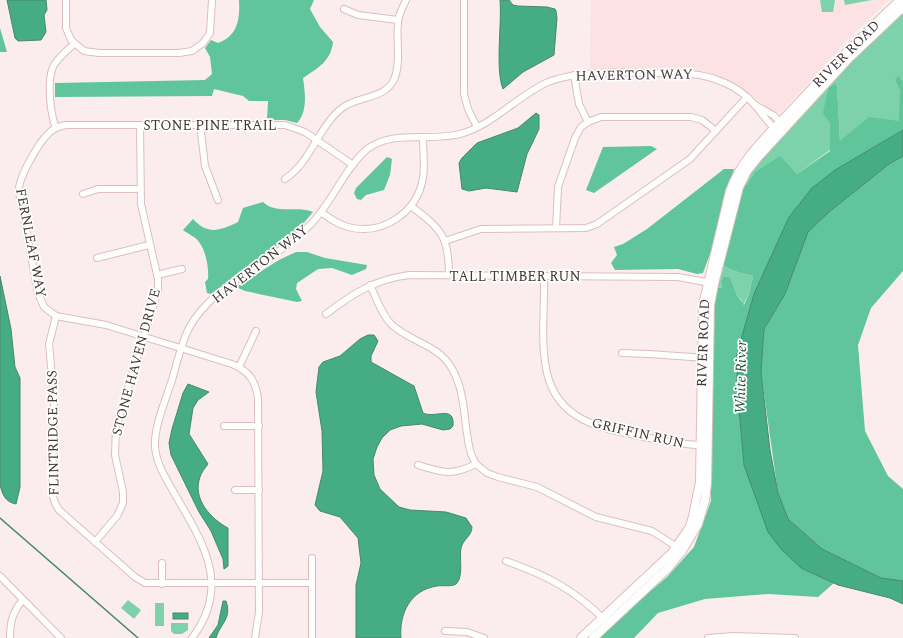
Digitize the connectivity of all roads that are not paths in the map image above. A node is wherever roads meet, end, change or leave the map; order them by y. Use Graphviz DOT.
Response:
graph roads {
  1 [pos="66,0"];
  2 [pos="212,0"];
  3 [pos="406,0"];
  4 [pos="464,0"];
  5 [pos="900,0"];
  6 [pos="903,7"];
  7 [pos="344,8"];
  8 [pos="398,20"];
  9 [pos="74,44"];
  10 [pos="574,75"];
  11 [pos="747,97"];
  12 [pos="754,104"];
  13 [pos="588,122"];
  14 [pos="200,124"];
  15 [pos="783,124"];
  16 [pos="140,125"];
  17 [pos="478,127"];
  18 [pos="56,128"];
  19 [pos="716,131"];
  20 [pos="777,131"];
  21 [pos="423,137"];
  22 [pos="318,141"];
  23 [pos="353,165"];
  24 [pos="285,179"];
  25 [pos="140,189"];
  26 [pos="82,194"];
  27 [pos="218,200"];
  28 [pos="411,206"];
  29 [pos="321,212"];
  30 [pos="556,228"];
  31 [pos="445,241"];
  32 [pos="149,245"];
  33 [pos="97,258"];
  34 [pos="182,269"];
  35 [pos="157,275"];
  36 [pos="449,275"];
  37 [pos="544,276"];
  38 [pos="711,283"];
  39 [pos="370,285"];
  40 [pos="326,314"];
  41 [pos="56,316"];
  42 [pos="256,331"];
  43 [pos="143,336"];
  44 [pos="182,348"];
  45 [pos="622,353"];
  46 [pos="705,358"];
  47 [pos="239,367"];
  48 [pos="224,426"];
  49 [pos="258,426"];
  50 [pos="704,445"];
  51 [pos="476,464"];
  52 [pos="418,465"];
  53 [pos="234,490"];
  54 [pos="259,490"];
  55 [pos="95,542"];
  56 [pos="680,549"];
  57 [pos="312,558"];
  58 [pos="506,561"];
  59 [pos="162,563"];
  60 [pos="0,576"];
  61 [pos="312,583"];
  62 [pos="162,584"];
  63 [pos="211,584"];
  64 [pos="259,584"];
  65 [pos="23,600"];
  66 [pos="606,621"];
  67 [pos="445,631"];
  68 [pos="758,637"];
  69 [pos="10,638"];
  70 [pos="61,638"];
  71 [pos="192,638"];
  72 [pos="255,638"];
  73 [pos="312,638"];
  74 [pos="484,638"];
  75 [pos="581,638"];
  76 [pos="593,638"];
  77 [pos="708,638"];
  78 [pos="794,638"];
  1 -- 9 [label="street"];
  2 -- 9 [label="street"];
  3 -- 8 [label="street"];
  4 -- 17 [label="street"];
  5 -- 15 [label="main road, RIVER ROAD"];
  6 -- 15 [label="main road, RIVER ROAD"];
  7 -- 8 [label="street"];
  8 -- 22 [label="street"];
  9 -- 18 [label="street"];
  10 -- 11 [label="street, HAVERTON WAY"];
  10 -- 13 [label="street"];
  10 -- 17 [label="street, HAVERTON WAY"];
  11 -- 12 [label="street, HAVERTON WAY"];
  11 -- 19 [label="street"];
  12 -- 15 [label="street, HAVERTON WAY"];
  12 -- 20 [label="street, HAVERTON WAY"];
  13 -- 19 [label="street"];
  13 -- 30 [label="street"];
  14 -- 16 [label="street, STONE PINE TRAIL"];
  14 -- 22 [label="street, STONE PINE TRAIL"];
  14 -- 27 [label="street"];
  15 -- 20 [label="main road, RIVER ROAD"];
  16 -- 18 [label="street, STONE PINE TRAIL"];
  16 -- 25 [label="street, STONE HAVEN DRIVE"];
  17 -- 21 [label="street, HAVERTON WAY"];
  18 -- 41 [label="street, FERNLEAF WAY"];
  19 -- 30 [label="street"];
  20 -- 38 [label="main road, RIVER ROAD"];
  21 -- 23 [label="street, HAVERTON WAY"];
  21 -- 28 [label="street"];
  22 -- 23 [label="street, STONE PINE TRAIL"];
  22 -- 24 [label="street"];
  23 -- 29 [label="street, HAVERTON WAY"];
  25 -- 26 [label="street"];
  25 -- 32 [label="street, STONE HAVEN DRIVE"];
  28 -- 29 [label="street"];
  28 -- 31 [label="street"];
  29 -- 44 [label="street, HAVERTON WAY"];
  30 -- 31 [label="street"];
  31 -- 36 [label="street"];
  32 -- 33 [label="street"];
  32 -- 35 [label="street, STONE HAVEN DRIVE"];
  34 -- 35 [label="street"];
  35 -- 43 [label="street, STONE HAVEN DRIVE"];
  36 -- 37 [label="street, TALL TIMBER RUN"];
  36 -- 39 [label="street, TALL TIMBER RUN"];
  37 -- 38 [label="street, TALL TIMBER RUN"];
  37 -- 50 [label="street, GRIFFIN RUN"];
  38 -- 46 [label="main road, RIVER ROAD"];
  39 -- 40 [label="street, TALL TIMBER RUN"];
  39 -- 51 [label="street"];
  41 -- 43 [label="street"];
  41 -- 55 [label="street, FLINTRIDGE PASS"];
  42 -- 47 [label="street"];
  43 -- 44 [label="street"];
  43 -- 55 [label="street, STONE HAVEN DRIVE"];
  44 -- 47 [label="street"];
  44 -- 63 [label="street, HAVERTON WAY"];
  45 -- 46 [label="street"];
  46 -- 50 [label="main road, RIVER ROAD"];
  47 -- 49 [label="street"];
  48 -- 49 [label="street"];
  49 -- 54 [label="street"];
  50 -- 56 [label="main road, RIVER ROAD"];
  51 -- 52 [label="street"];
  51 -- 56 [label="street"];
  53 -- 54 [label="street"];
  54 -- 64 [label="street"];
  55 -- 62 [label="street, FLINTRIDGE PASS"];
  56 -- 66 [label="main road, RIVER ROAD"];
  57 -- 61 [label="street"];
  58 -- 66 [label="street"];
  59 -- 62 [label="street"];
  60 -- 65 [label="street"];
  61 -- 64 [label="street, FLINTRIDGE PASS"];
  61 -- 73 [label="street"];
  62 -- 63 [label="street, FLINTRIDGE PASS"];
  63 -- 64 [label="street, FLINTRIDGE PASS"];
  63 -- 71 [label="street, HAVERTON WAY"];
  64 -- 72 [label="street"];
  65 -- 69 [label="street"];
  65 -- 70 [label="street"];
  66 -- 75 [label="main road, RIVER ROAD"];
  66 -- 76 [label="main road, RIVER ROAD"];
  67 -- 74 [label="street"];
  68 -- 77 [label="street"];
  68 -- 78 [label="street"];
}
